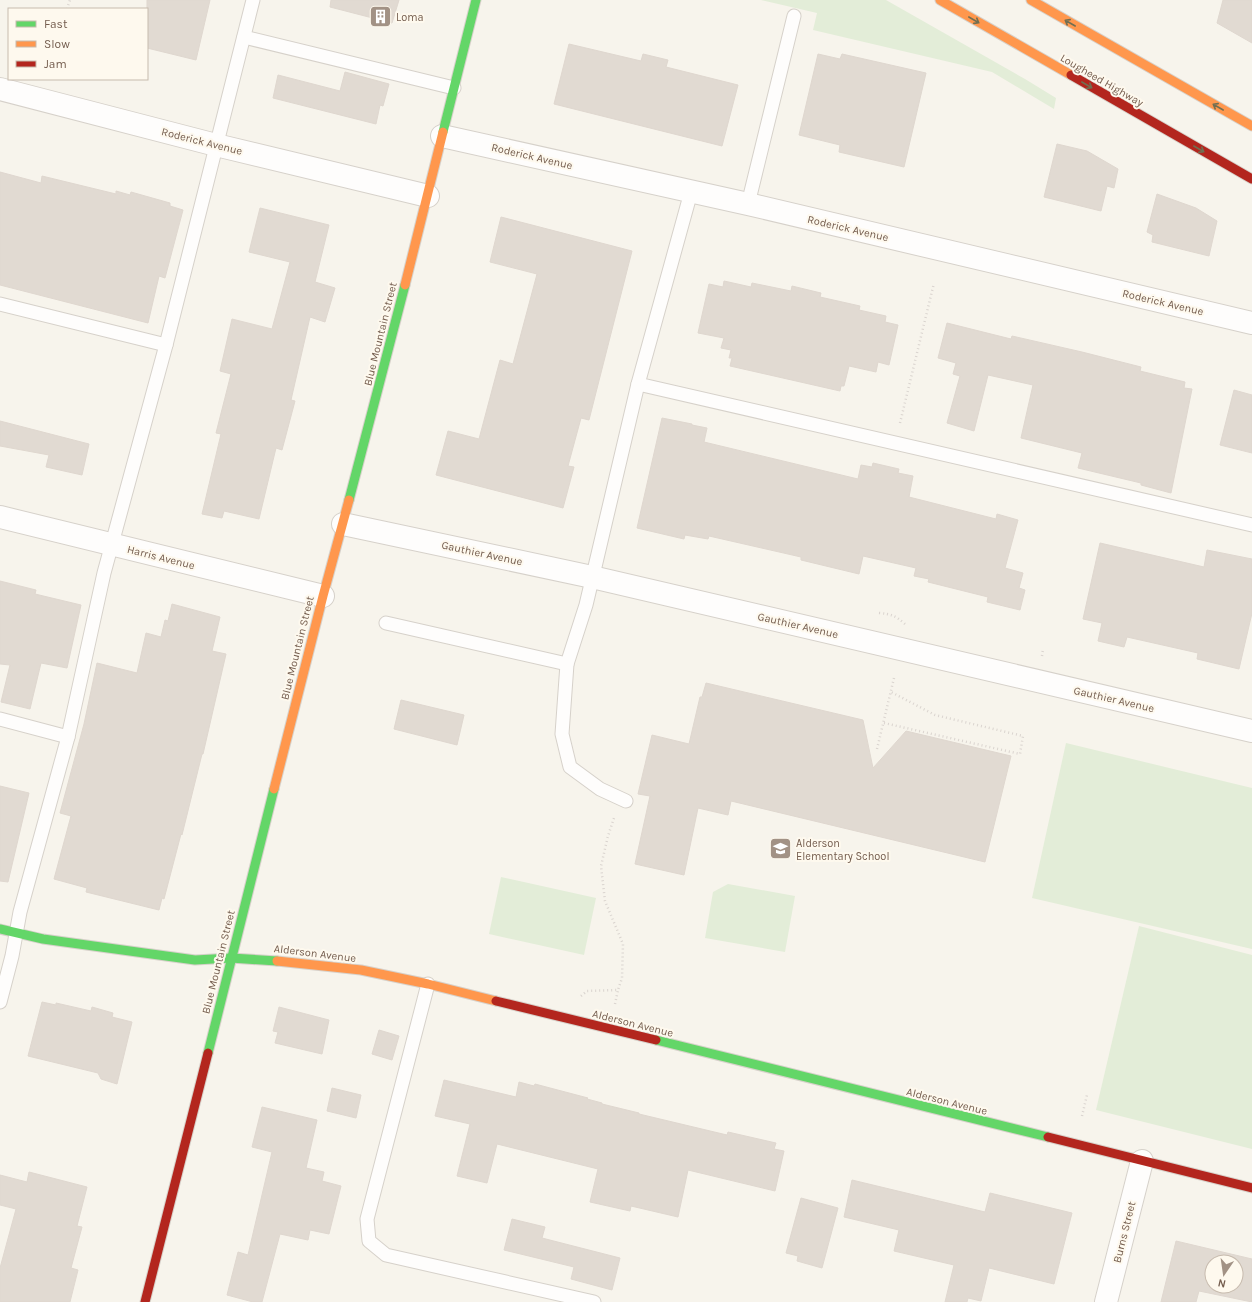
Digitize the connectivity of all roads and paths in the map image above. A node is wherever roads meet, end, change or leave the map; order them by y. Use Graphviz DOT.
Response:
graph roads {
  1 [pos="253,0"];
  2 [pos="476,0"];
  3 [pos="940,0"];
  4 [pos="1031,0"];
  5 [pos="794,16"];
  6 [pos="244,37"];
  7 [pos="454,88"];
  8 [pos="0,89"];
  9 [pos="1252,126"];
  10 [pos="442,136"];
  11 [pos="216,145"];
  12 [pos="1252,179"];
  13 [pos="691,192"];
  14 [pos="428,196"];
  15 [pos="748,204"];
  16 [pos="934,284"];
  17 [pos="0,304"];
  18 [pos="1252,323"];
  19 [pos="166,345"];
  20 [pos="638,384"];
  21 [pos="895,443"];
  22 [pos="0,517"];
  23 [pos="343,524"];
  24 [pos="1252,526"];
  25 [pos="112,545"];
  26 [pos="592,576"];
  27 [pos="323,596"];
  28 [pos="386,623"];
  29 [pos="567,664"];
  30 [pos="894,678"];
  31 [pos="891,692"];
  32 [pos="0,719"];
  33 [pos="884,723"];
  34 [pos="1252,731"];
  35 [pos="68,737"];
  36 [pos="878,750"];
  37 [pos="626,801"];
  38 [pos="615,816"];
  39 [pos="0,929"];
  40 [pos="16,933"];
  41 [pos="231,958"];
  42 [pos="428,984"];
  43 [pos="618,990"];
  44 [pos="579,997"];
  45 [pos="0,1002"];
  46 [pos="615,1004"];
  47 [pos="1087,1095"];
  48 [pos="1082,1116"];
  49 [pos="1142,1161"];
  50 [pos="1252,1188"];
  51 [pos="145,1302"];
  52 [pos="594,1302"];
  53 [pos="1106,1302"];
  1 -- 6 [label="lane"];
  2 -- 7 [label="main road, Blue Mountain Street"];
  3 -- 12 [label="main road, Lougheed Highway, one-way"];
  9 -- 4 [label="main road, one-way"];
  5 -- 15 [label="lane"];
  6 -- 7 [label="lane"];
  6 -- 11 [label="lane"];
  7 -- 10 [label="main road, Blue Mountain Street"];
  8 -- 11 [label="street, Roderick Avenue"];
  10 -- 13 [label="street, Roderick Avenue"];
  10 -- 14 [label="main road, Blue Mountain Street"];
  11 -- 14 [label="street, Roderick Avenue"];
  11 -- 19 [label="lane"];
  13 -- 15 [label="street, Roderick Avenue"];
  13 -- 20 [label="lane"];
  14 -- 23 [label="main road, Blue Mountain Street"];
  15 -- 18 [label="street, Roderick Avenue"];
  16 -- 21 [label="path"];
  17 -- 19 [label="lane"];
  19 -- 25 [label="lane"];
  20 -- 21 [label="lane"];
  20 -- 26 [label="lane"];
  21 -- 24 [label="lane"];
  22 -- 25 [label="street, Harris Avenue"];
  23 -- 26 [label="street, Gauthier Avenue"];
  23 -- 27 [label="main road, Blue Mountain Street"];
  25 -- 27 [label="street, Harris Avenue"];
  25 -- 35 [label="lane"];
  26 -- 29 [label="lane"];
  26 -- 34 [label="street, Gauthier Avenue"];
  27 -- 41 [label="main road, Blue Mountain Street"];
  28 -- 29 [label="lane"];
  29 -- 37 [label="lane"];
  30 -- 31 [label="path"];
  31 -- 33 [label="path"];
  31 -- 33 [label="path"];
  32 -- 35 [label="lane"];
  33 -- 36 [label="path"];
  35 -- 40 [label="lane"];
  38 -- 43 [label="path"];
  39 -- 40 [label="main road, Alderson Avenue"];
  40 -- 41 [label="main road, Alderson Avenue"];
  40 -- 45 [label="lane"];
  41 -- 42 [label="main road, Alderson Avenue"];
  41 -- 51 [label="main road, Blue Mountain Street"];
  42 -- 49 [label="main road, Alderson Avenue"];
  42 -- 52 [label="lane"];
  43 -- 44 [label="path"];
  43 -- 46 [label="path"];
  47 -- 48 [label="path"];
  49 -- 50 [label="main road, Alderson Avenue"];
  49 -- 53 [label="street, Burns Street"];
}
